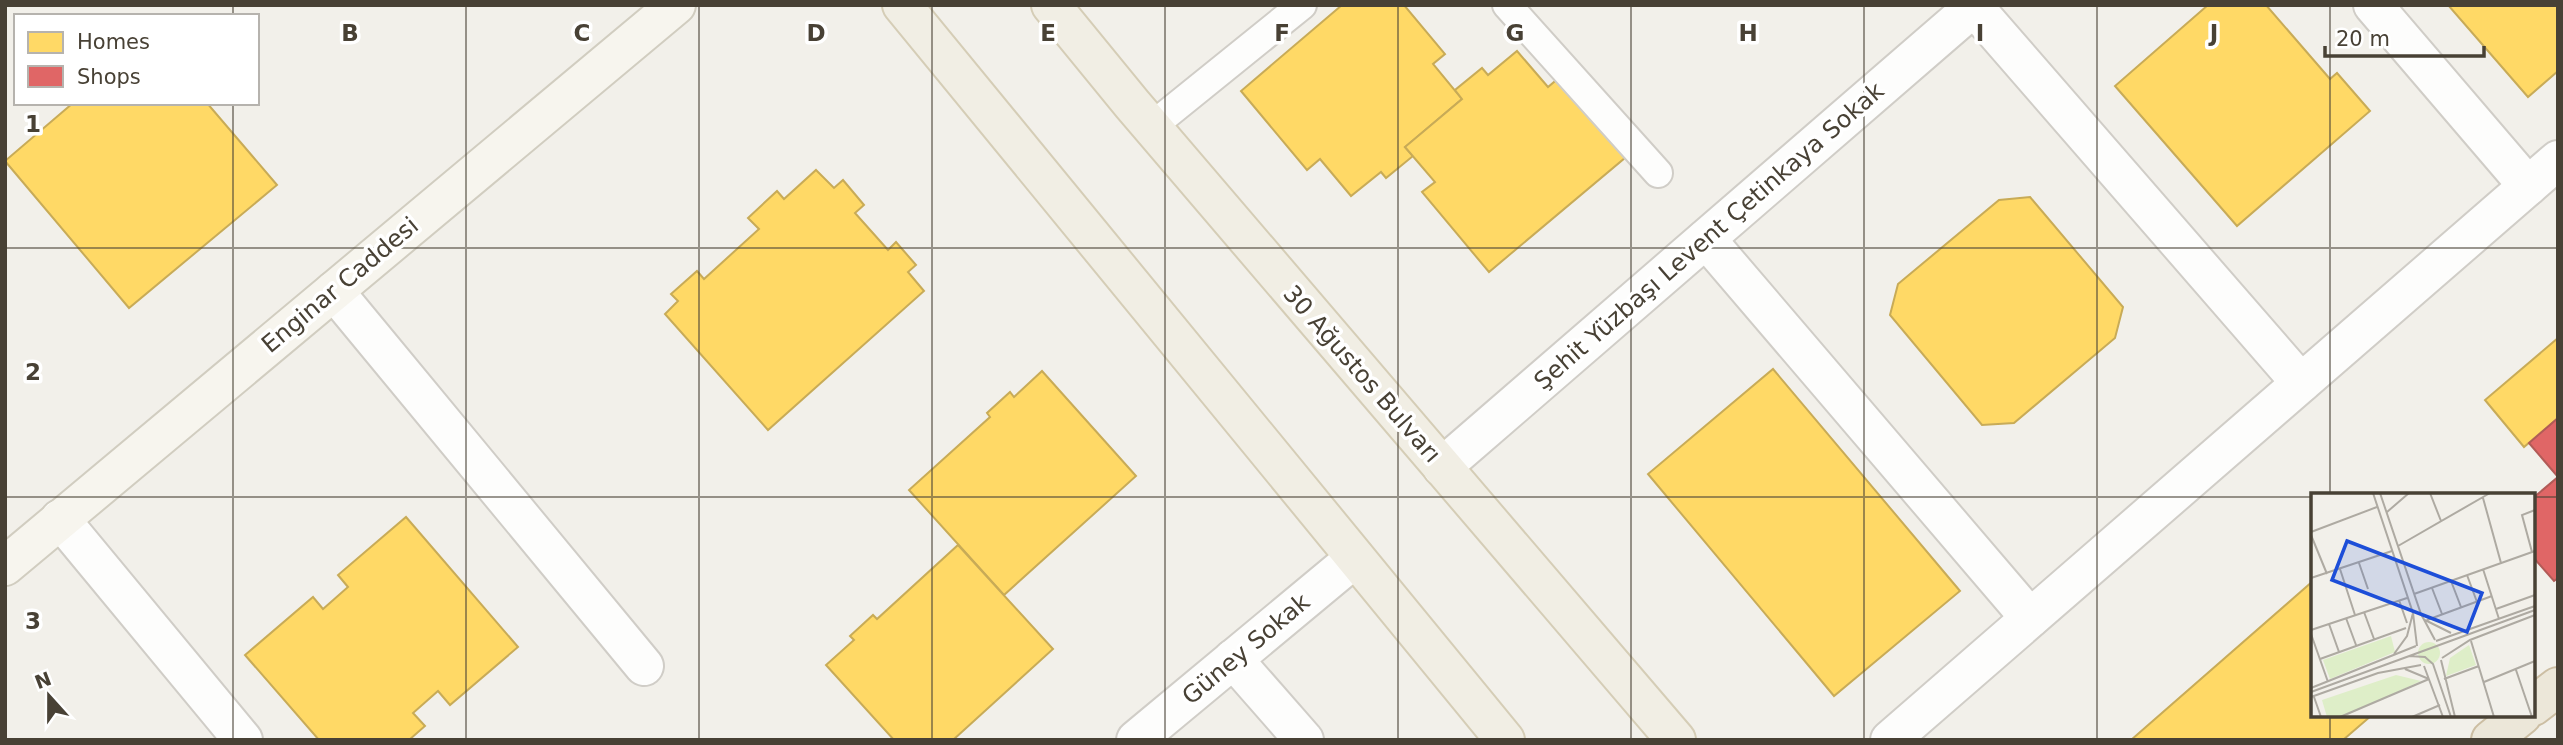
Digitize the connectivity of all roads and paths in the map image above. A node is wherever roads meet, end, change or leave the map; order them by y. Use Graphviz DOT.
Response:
graph roads {
  1 [pos="676,5"];
  2 [pos="902,5"];
  3 [pos="1051,5"];
  4 [pos="1302,5"];
  5 [pos="1507,5"];
  6 [pos="2373,5"];
  7 [pos="1975,6"];
  8 [pos="1151,127"];
  9 [pos="2558,160"];
  10 [pos="1658,173"];
  11 [pos="2528,186"];
  12 [pos="1706,239"];
  13 [pos="334,291"];
  14 [pos="2301,383"];
  15 [pos="1442,467"];
  16 [pos="61,519"];
  17 [pos="1355,558"];
  18 [pos="5,566"];
  19 [pos="2030,618"];
  20 [pos="1233,659"];
  21 [pos="644,666"];
  22 [pos="2558,687"];
  23 [pos="2535,704"];
  24 [pos="2520,717"];
  25 [pos="243,740"];
  26 [pos="1136,740"];
  27 [pos="1304,740"];
  28 [pos="1505,740"];
  29 [pos="1676,740"];
  30 [pos="1890,740"];
  31 [pos="2491,740"];
  1 -- 13 [label="street, Enginar Caddesi"];
  2 -- 17 [label="main road"];
  3 -- 8 [label="main road, 30 Ağustos Bulvarı"];
  4 -- 8 [label="lane"];
  5 -- 10 [label="lane"];
  6 -- 11 [label="street"];
  7 -- 12 [label="street, Şehit Yüzbaşı Levent Çetinkaya Sokak"];
  7 -- 14 [label="street"];
  8 -- 15 [label="main road, 30 Ağustos Bulvarı"];
  9 -- 11 [label="street"];
  11 -- 14 [label="street"];
  12 -- 15 [label="street, Şehit Yüzbaşı Levent Çetinkaya Sokak"];
  12 -- 19 [label="street"];
  13 -- 16 [label="street, Enginar Caddesi"];
  13 -- 21 [label="street"];
  14 -- 19 [label="street"];
  15 -- 29 [label="main road, 30 Ağustos Bulvarı"];
  16 -- 18 [label="street, Enginar Caddesi"];
  16 -- 25 [label="street"];
  17 -- 20 [label="street, Güney Sokak"];
  17 -- 28 [label="main road"];
  19 -- 30 [label="street"];
  20 -- 26 [label="street, Güney Sokak"];
  20 -- 27 [label="street"];
  22 -- 23 [label="highway"];
  24 -- 31 [label="highway"];
}
